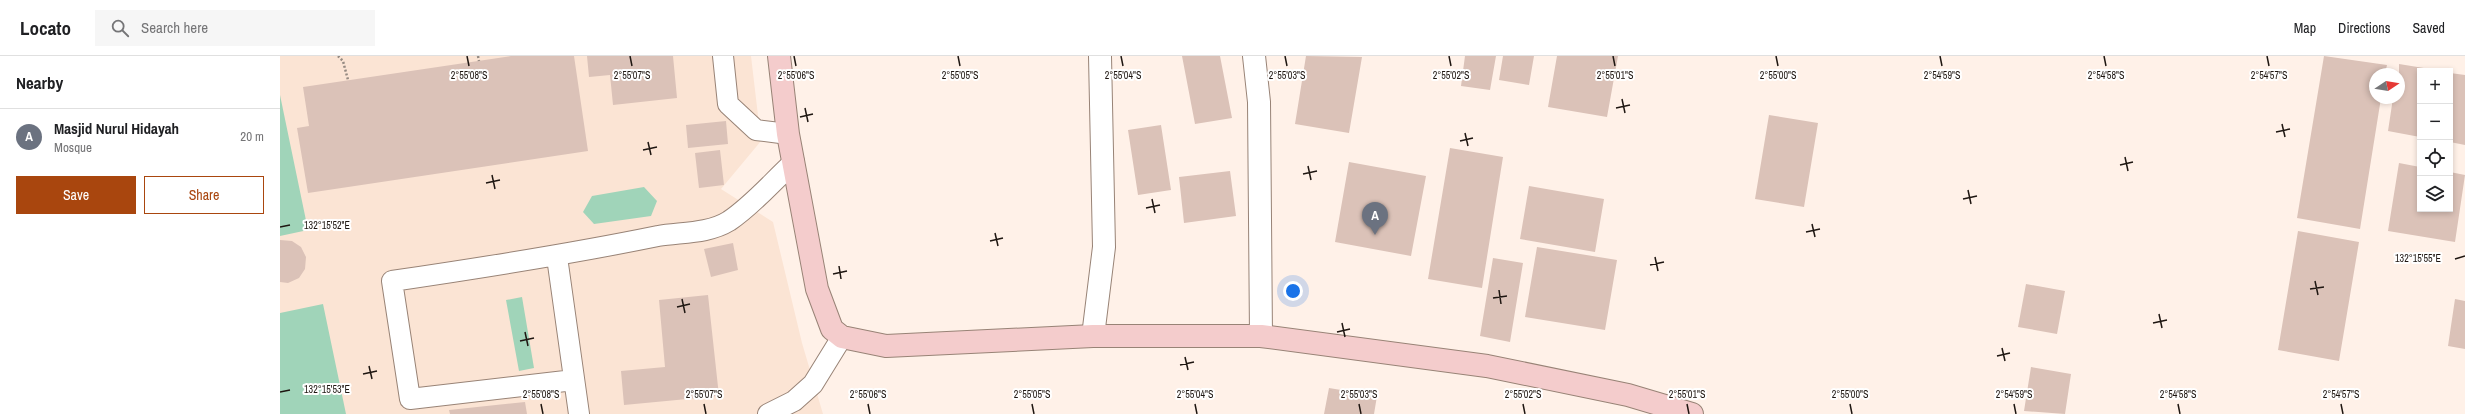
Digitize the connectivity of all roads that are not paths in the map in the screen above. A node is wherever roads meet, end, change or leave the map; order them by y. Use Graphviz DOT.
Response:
graph roads {
  1 [pos="723,56"];
  2 [pos="779,56"];
  3 [pos="1100,56"];
  4 [pos="1254,56"];
  5 [pos="788,134"];
  6 [pos="794,162"];
  7 [pos="557,257"];
  8 [pos="1093,336"];
  9 [pos="1261,336"];
  10 [pos="842,337"];
  11 [pos="574,380"];
  12 [pos="579,414"];
  13 [pos="768,414"];
  14 [pos="1692,414"];
  1 -- 5 [label="lane"];
  2 -- 5 [label="main road"];
  3 -- 8 [label="street"];
  4 -- 9 [label="street"];
  5 -- 6 [label="main road"];
  6 -- 7 [label="lane"];
  6 -- 10 [label="main road"];
  7 -- 11 [label="lane"];
  7 -- 11 [label="lane"];
  8 -- 9 [label="main road"];
  8 -- 10 [label="main road"];
  9 -- 14 [label="main road"];
  10 -- 13 [label="lane"];
  11 -- 12 [label="lane"];
}
